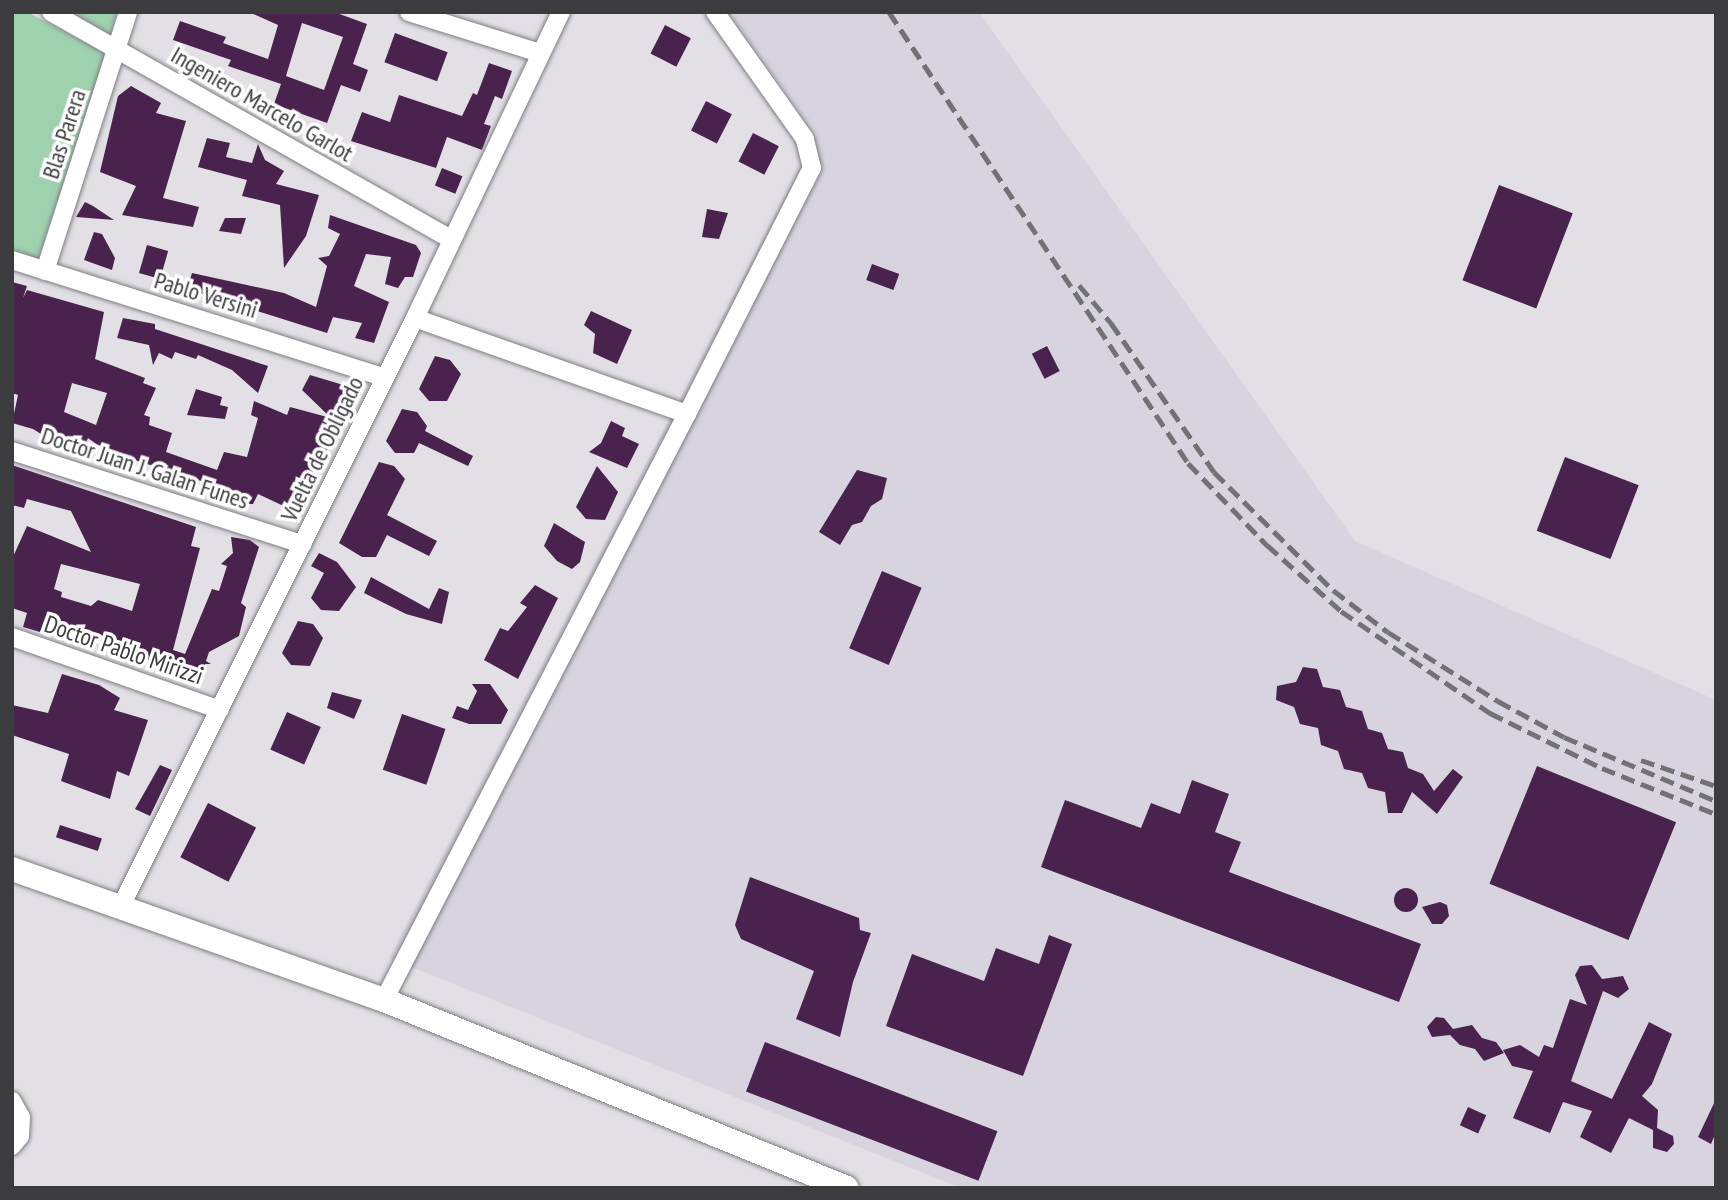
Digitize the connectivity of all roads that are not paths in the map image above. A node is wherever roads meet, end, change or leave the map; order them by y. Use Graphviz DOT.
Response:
graph roads {
  1 [pos="51,12"];
  2 [pos="128,12"];
  3 [pos="409,12"];
  4 [pos="561,12"];
  5 [pos="715,12"];
  6 [pos="117,50"];
  7 [pos="540,54"];
  8 [pos="450,239"];
  9 [pos="12,260"];
  10 [pos="45,271"];
  11 [pos="415,318"];
  12 [pos="384,377"];
  13 [pos="687,414"];
  14 [pos="12,451"];
  15 [pos="302,544"];
  16 [pos="12,638"];
  17 [pos="220,710"];
  18 [pos="12,869"];
  19 [pos="122,904"];
  20 [pos="384,1000"];
  21 [pos="12,1101"];
  22 [pos="12,1146"];
  23 [pos="846,1188"];
  1 -- 6 [label="street, Ingeniero Marcelo Garlot"];
  2 -- 6 [label="street, Blas Parera"];
  3 -- 7 [label="street"];
  4 -- 7 [label="street, Vuelta de Obligado"];
  5 -- 13 [label="street"];
  6 -- 8 [label="street, Ingeniero Marcelo Garlot"];
  6 -- 10 [label="street, Blas Parera"];
  7 -- 8 [label="street, Vuelta de Obligado"];
  8 -- 11 [label="street, Vuelta de Obligado"];
  9 -- 10 [label="street, Pablo Versini"];
  10 -- 12 [label="street, Pablo Versini"];
  11 -- 12 [label="street, Vuelta de Obligado"];
  11 -- 13 [label="street"];
  12 -- 15 [label="street, Vuelta de Obligado"];
  13 -- 20 [label="street"];
  14 -- 15 [label="street, Doctor Juan J. Galan Funes"];
  15 -- 17 [label="street, Vuelta de Obligado"];
  16 -- 17 [label="street, Doctor Pablo Mirizzi"];
  17 -- 19 [label="street, Vuelta de Obligado"];
  18 -- 19 [label="main road"];
  19 -- 20 [label="main road"];
  20 -- 23 [label="main road"];
  21 -- 22 [label="street"];
}
